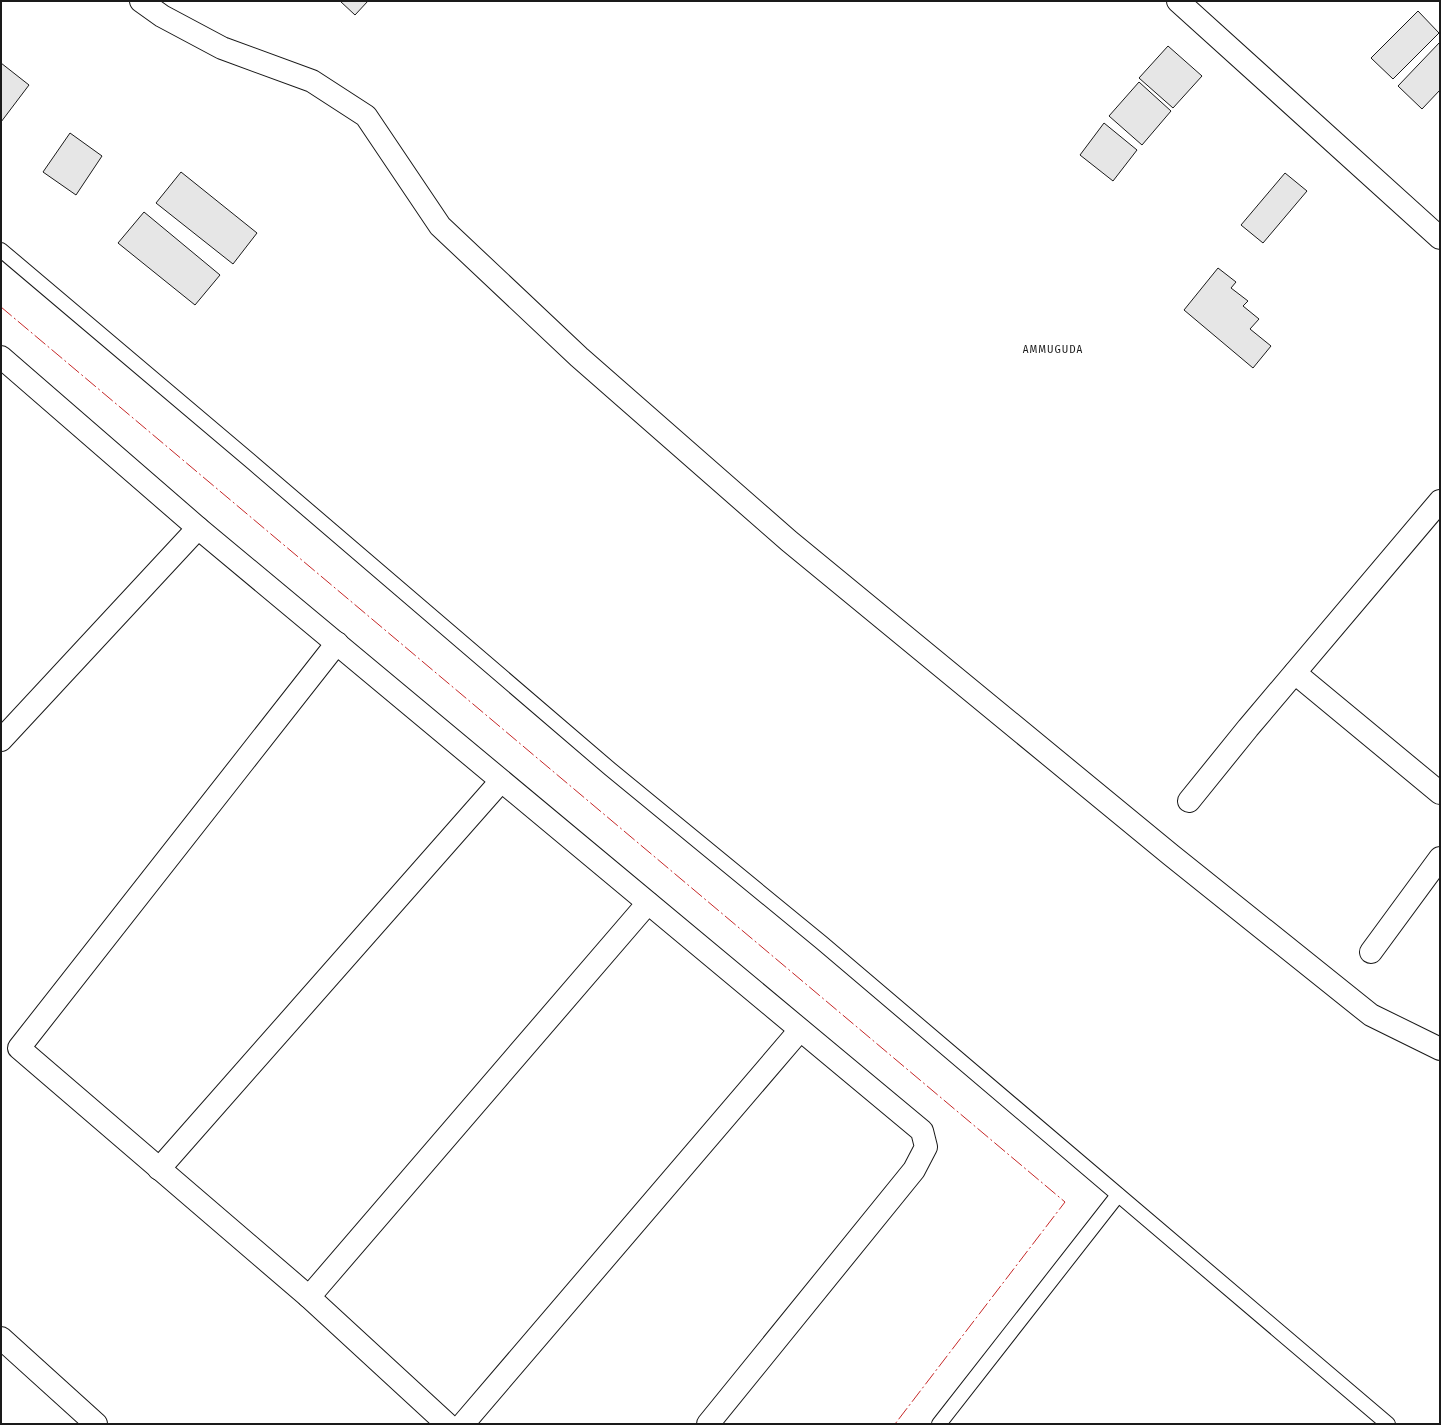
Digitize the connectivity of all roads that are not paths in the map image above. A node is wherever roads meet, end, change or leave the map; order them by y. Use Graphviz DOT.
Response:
graph roads {
  1 [pos="141,1"];
  2 [pos="1178,1"];
  3 [pos="1437,229"];
  4 [pos="1,250"];
  5 [pos="1,357"];
  6 [pos="1440,501"];
  7 [pos="198,528"];
  8 [pos="336,643"];
  9 [pos="1295,673"];
  10 [pos="1,740"];
  11 [pos="501,781"];
  12 [pos="1440,794"];
  13 [pos="1189,801"];
  14 [pos="1440,858"];
  15 [pos="648,903"];
  16 [pos="1371,952"];
  17 [pos="800,1030"];
  18 [pos="1440,1049"];
  19 [pos="159,1169"];
  20 [pos="1118,1195"];
  21 [pos="309,1297"];
  22 [pos="1,1338"];
  23 [pos="96,1424"];
  24 [pos="447,1424"];
  25 [pos="462,1424"];
  26 [pos="708,1424"];
  27 [pos="939,1424"];
  28 [pos="1388,1424"];
  1 -- 18 [label="street"];
  2 -- 3 [label="street"];
  4 -- 20 [label="lane"];
  5 -- 7 [label="street"];
  6 -- 9 [label="street"];
  7 -- 8 [label="street"];
  7 -- 10 [label="street"];
  8 -- 11 [label="street"];
  8 -- 19 [label="street"];
  9 -- 12 [label="street"];
  9 -- 13 [label="street"];
  11 -- 15 [label="street"];
  11 -- 19 [label="street"];
  14 -- 16 [label="street"];
  15 -- 17 [label="street"];
  15 -- 21 [label="street"];
  17 -- 25 [label="street"];
  17 -- 26 [label="street"];
  19 -- 21 [label="street"];
  20 -- 27 [label="lane"];
  20 -- 28 [label="lane"];
  21 -- 24 [label="street"];
  22 -- 23 [label="street"];
}
